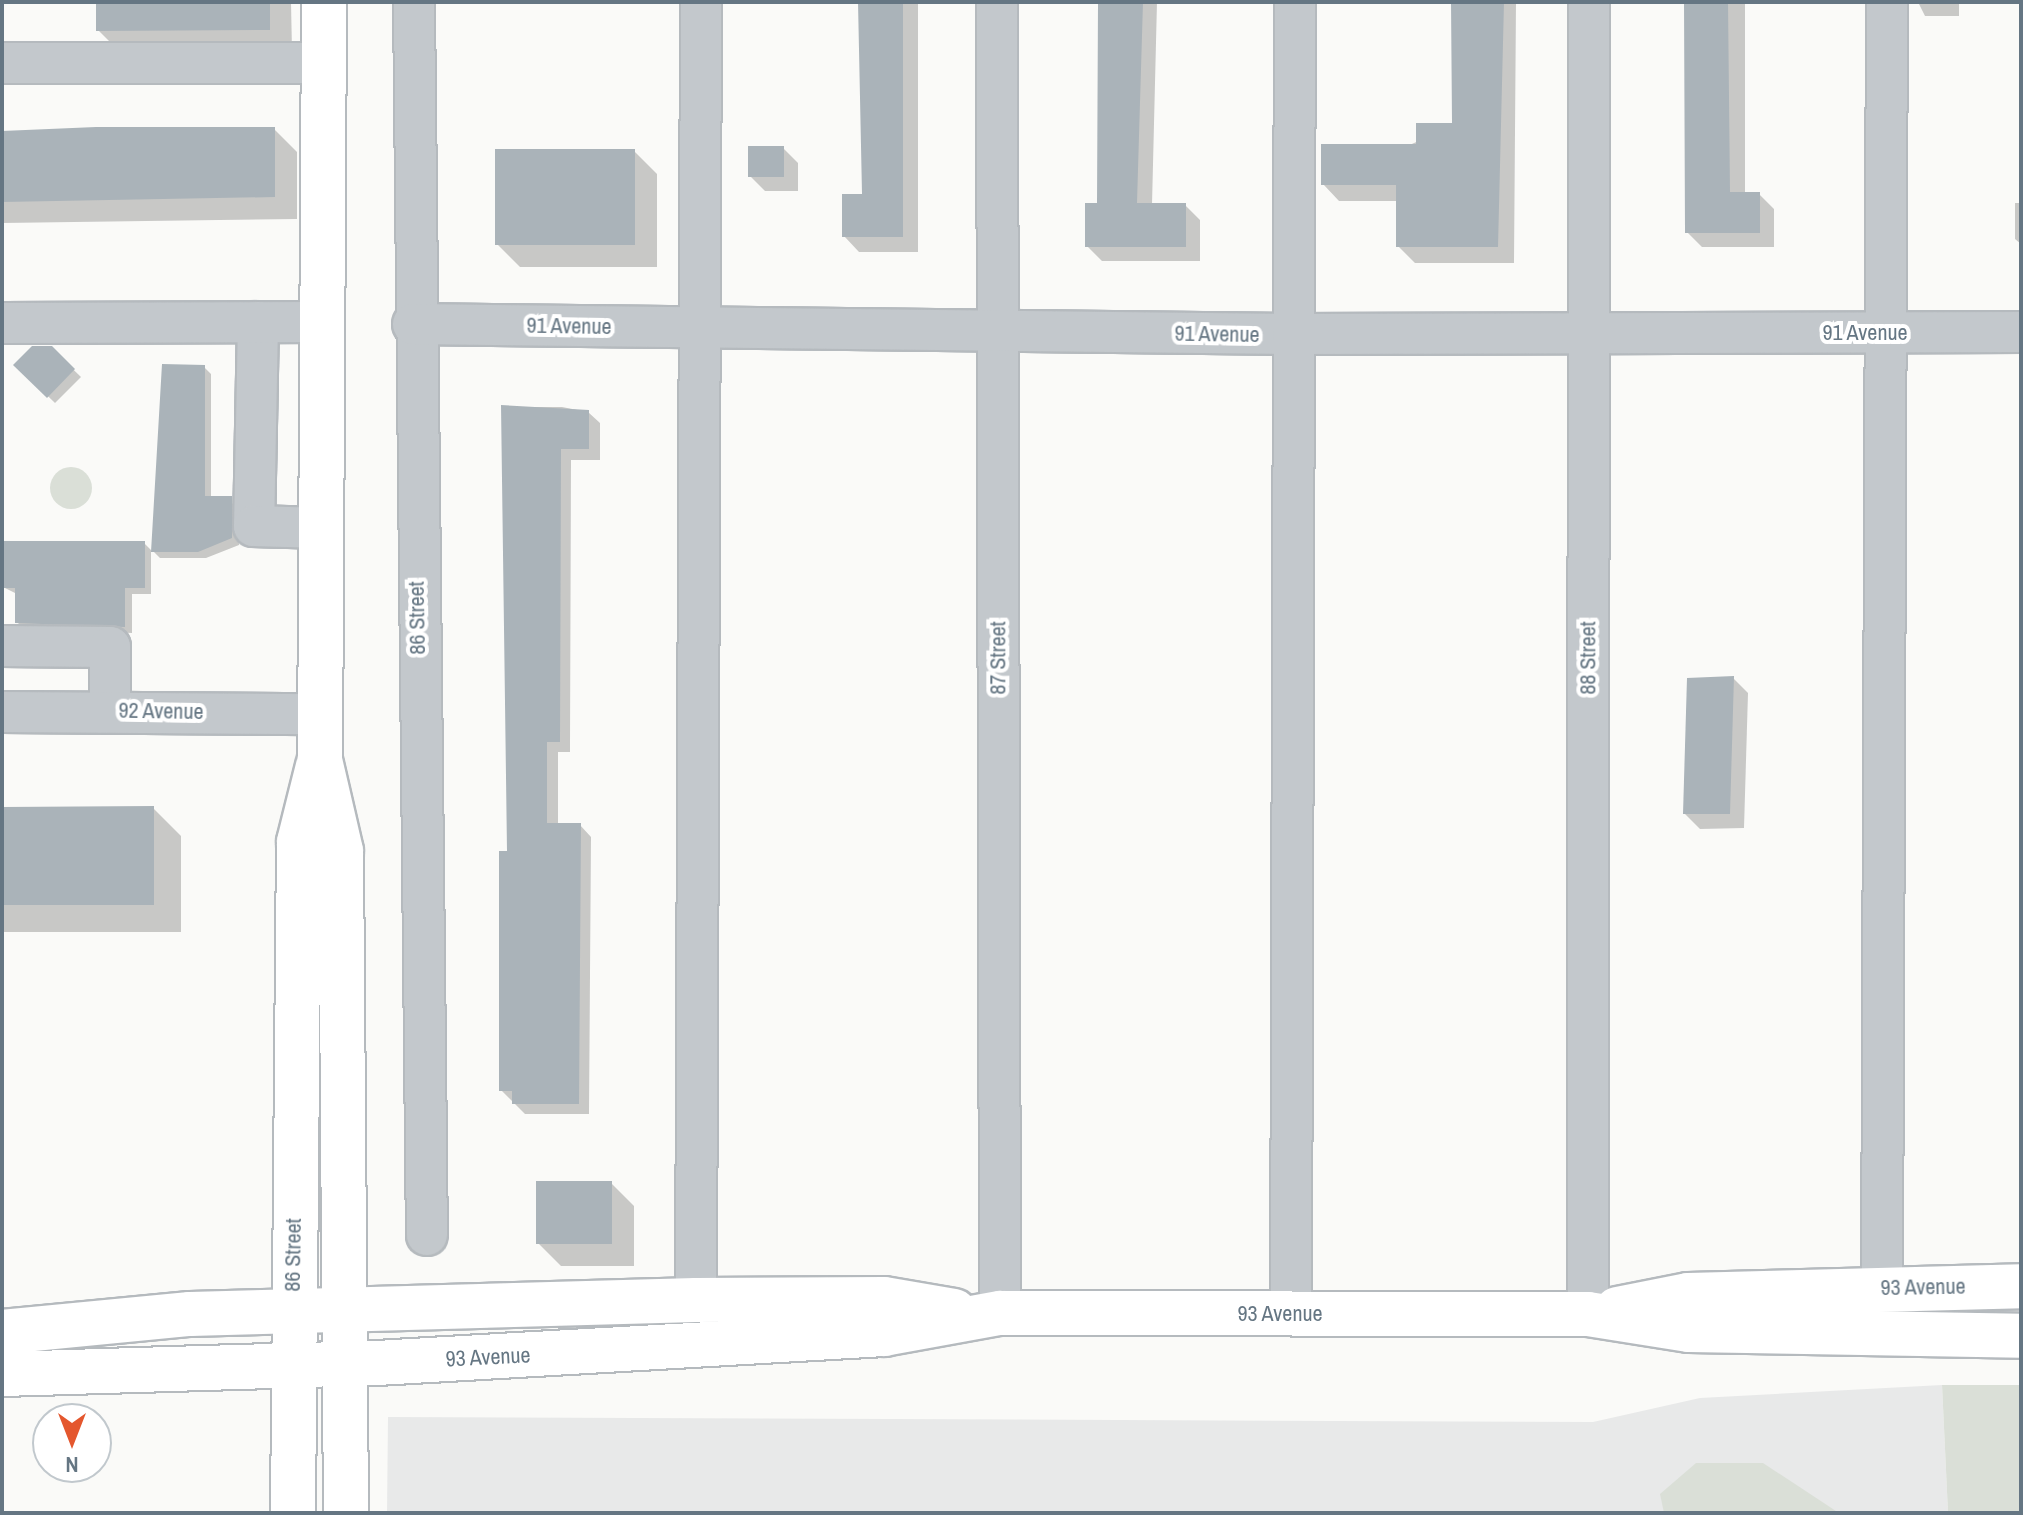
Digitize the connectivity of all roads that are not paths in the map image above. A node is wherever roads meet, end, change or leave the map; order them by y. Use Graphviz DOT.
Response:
graph roads {
  1 [pos="324,2"];
  2 [pos="414,2"];
  3 [pos="701,2"];
  4 [pos="997,2"];
  5 [pos="1295,2"];
  6 [pos="1589,2"];
  7 [pos="1887,2"];
  8 [pos="2,63"];
  9 [pos="324,63"];
  10 [pos="258,322"];
  11 [pos="323,322"];
  12 [pos="2,323"];
  13 [pos="413,324"];
  14 [pos="700,328"];
  15 [pos="997,332"];
  16 [pos="2021,332"];
  17 [pos="1888,333"];
  18 [pos="1293,334"];
  19 [pos="1589,334"];
  20 [pos="322,528"];
  21 [pos="2,646"];
  22 [pos="110,709"];
  23 [pos="2,712"];
  24 [pos="320,714"];
  25 [pos="320,760"];
  26 [pos="427,1235"];
  27 [pos="2021,1286"];
  28 [pos="1882,1288"];
  29 [pos="696,1300"];
  30 [pos="347,1310"];
  31 [pos="292,1312"];
  32 [pos="986,1314"];
  33 [pos="1291,1314"];
  34 [pos="1588,1314"];
  35 [pos="2,1332"];
  36 [pos="2021,1336"];
  37 [pos="347,1363"];
  38 [pos="291,1364"];
  39 [pos="2,1374"];
  40 [pos="293,1513"];
  41 [pos="346,1513"];
  1 -- 9 [label="main road, 86 Street"];
  2 -- 13 [label="street, 86 Street"];
  3 -- 14 [label="street"];
  4 -- 15 [label="street, 87 Street"];
  5 -- 18 [label="street"];
  6 -- 19 [label="street, 88 Street"];
  7 -- 17 [label="street"];
  8 -- 9 [label="street"];
  9 -- 11 [label="main road, 86 Street"];
  10 -- 11 [label="street"];
  10 -- 12 [label="street"];
  10 -- 20 [label="street"];
  11 -- 20 [label="main road, 86 Street"];
  13 -- 14 [label="street, 91 Avenue"];
  13 -- 26 [label="street, 86 Street"];
  14 -- 15 [label="street, 91 Avenue"];
  14 -- 29 [label="street"];
  15 -- 18 [label="street, 91 Avenue"];
  15 -- 32 [label="street, 87 Street"];
  16 -- 17 [label="street, 91 Avenue"];
  17 -- 19 [label="street, 91 Avenue"];
  17 -- 28 [label="street"];
  18 -- 19 [label="street, 91 Avenue"];
  18 -- 33 [label="street"];
  19 -- 34 [label="street, 88 Street"];
  20 -- 24 [label="main road, 86 Street"];
  21 -- 22 [label="street"];
  22 -- 23 [label="street, 92 Avenue"];
  22 -- 24 [label="street, 92 Avenue"];
  24 -- 25 [label="main road, 86 Street"];
  25 -- 30 [label="main road, 86 Street"];
  25 -- 31 [label="main road, 86 Street"];
  27 -- 28 [label="main road, 93 Avenue"];
  28 -- 34 [label="main road, 93 Avenue"];
  29 -- 30 [label="main road, 93 Avenue"];
  29 -- 32 [label="main road, 93 Avenue"];
  30 -- 31 [label="main road, 93 Avenue"];
  30 -- 37 [label="main road, 86 Street"];
  31 -- 35 [label="main road, 93 Avenue"];
  31 -- 38 [label="main road, 86 Street"];
  32 -- 33 [label="main road, 93 Avenue"];
  32 -- 37 [label="main road, 93 Avenue"];
  33 -- 34 [label="main road, 93 Avenue"];
  34 -- 36 [label="main road, 93 Avenue"];
  37 -- 38 [label="main road, 93 Avenue"];
  37 -- 41 [label="main road, 86 Street"];
  38 -- 39 [label="main road, 93 Avenue"];
  38 -- 40 [label="main road, 86 Street"];
}
